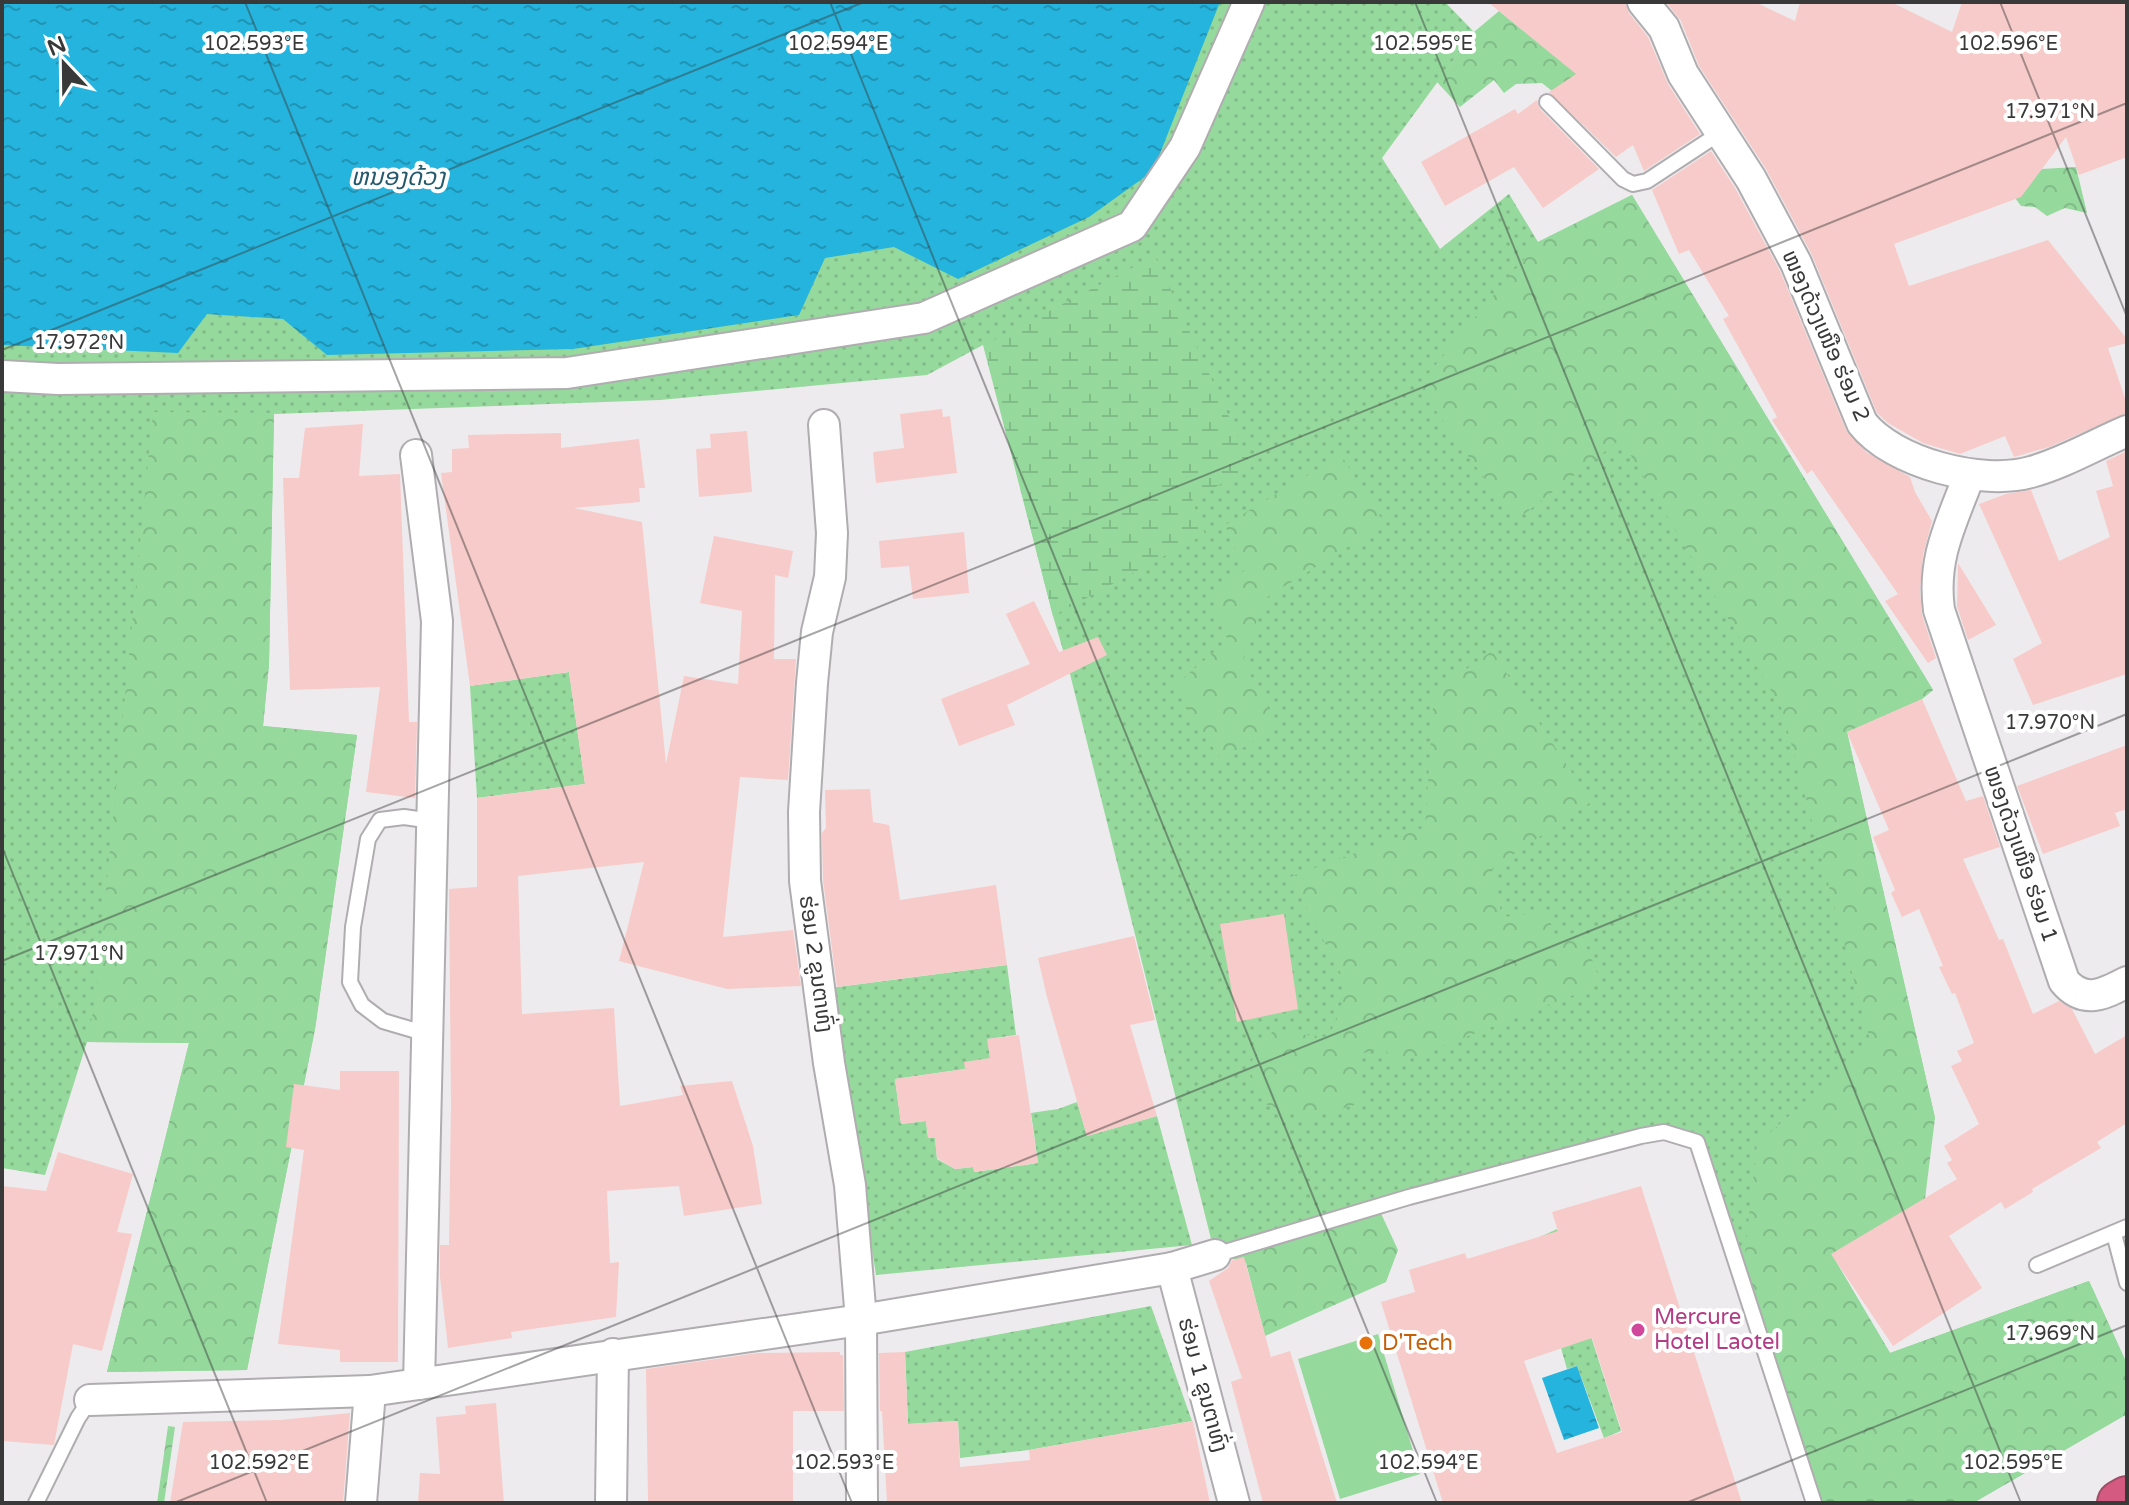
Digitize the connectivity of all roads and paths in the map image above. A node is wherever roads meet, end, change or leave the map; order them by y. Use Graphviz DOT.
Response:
graph roads {
  1 [pos="1249,2"];
  2 [pos="1643,2"];
  3 [pos="1547,102"];
  4 [pos="1720,133"];
  5 [pos="2,376"];
  6 [pos="824,425"];
  7 [pos="2127,431"];
  8 [pos="416,455"];
  9 [pos="1969,476"];
  10 [pos="432,821"];
  11 [pos="2127,982"];
  12 [pos="427,1034"];
  13 [pos="2121,1230"];
  14 [pos="1215,1255"];
  15 [pos="2037,1265"];
  16 [pos="1172,1268"];
  17 [pos="2127,1283"];
  18 [pos="861,1320"];
  19 [pos="613,1354"];
  20 [pos="419,1384"];
  21 [pos="370,1391"];
  22 [pos="90,1400"];
  23 [pos="2127,1499"];
  24 [pos="36,1503"];
  25 [pos="361,1503"];
  26 [pos="611,1503"];
  27 [pos="862,1503"];
  28 [pos="1234,1503"];
  29 [pos="1814,1503"];
  30 [pos="2120,1503"];
  1 -- 5 [label="street"];
  2 -- 4 [label="street, ໜອງດ້ວງເໜືອ ຮ່ອມ 2"];
  3 -- 4 [label="lane"];
  4 -- 9 [label="street, ໜອງດ້ວງເໜືອ ຮ່ອມ 2"];
  6 -- 18 [label="street, ຮ່ອມ 2 ຂູນຕາທົ່ງ"];
  7 -- 9 [label="street, ໜອງດ້ວງເໜືອ ຮ່ອມ 2"];
  8 -- 10 [label="street"];
  9 -- 11 [label="street, ໜອງດ້ວງເໜືອ ຮ່ອມ 1"];
  10 -- 12 [label="street"];
  10 -- 12 [label="lane"];
  12 -- 20 [label="street"];
  13 -- 15 [label="lane"];
  13 -- 17 [label="lane"];
  14 -- 16 [label="street"];
  14 -- 29 [label="lane"];
  16 -- 18 [label="street"];
  16 -- 28 [label="street, ຮ່ອມ 1 ຂູນຕາທົ່ງ"];
  18 -- 19 [label="street"];
  18 -- 27 [label="street, ຮ່ອມ 2 ຂູນຕາທົ່ງ"];
  19 -- 20 [label="street"];
  19 -- 26 [label="street"];
  20 -- 21 [label="street"];
  21 -- 22 [label="street"];
  21 -- 25 [label="street"];
  22 -- 24 [label="lane"];
  23 -- 30 [label="highway"];
}
